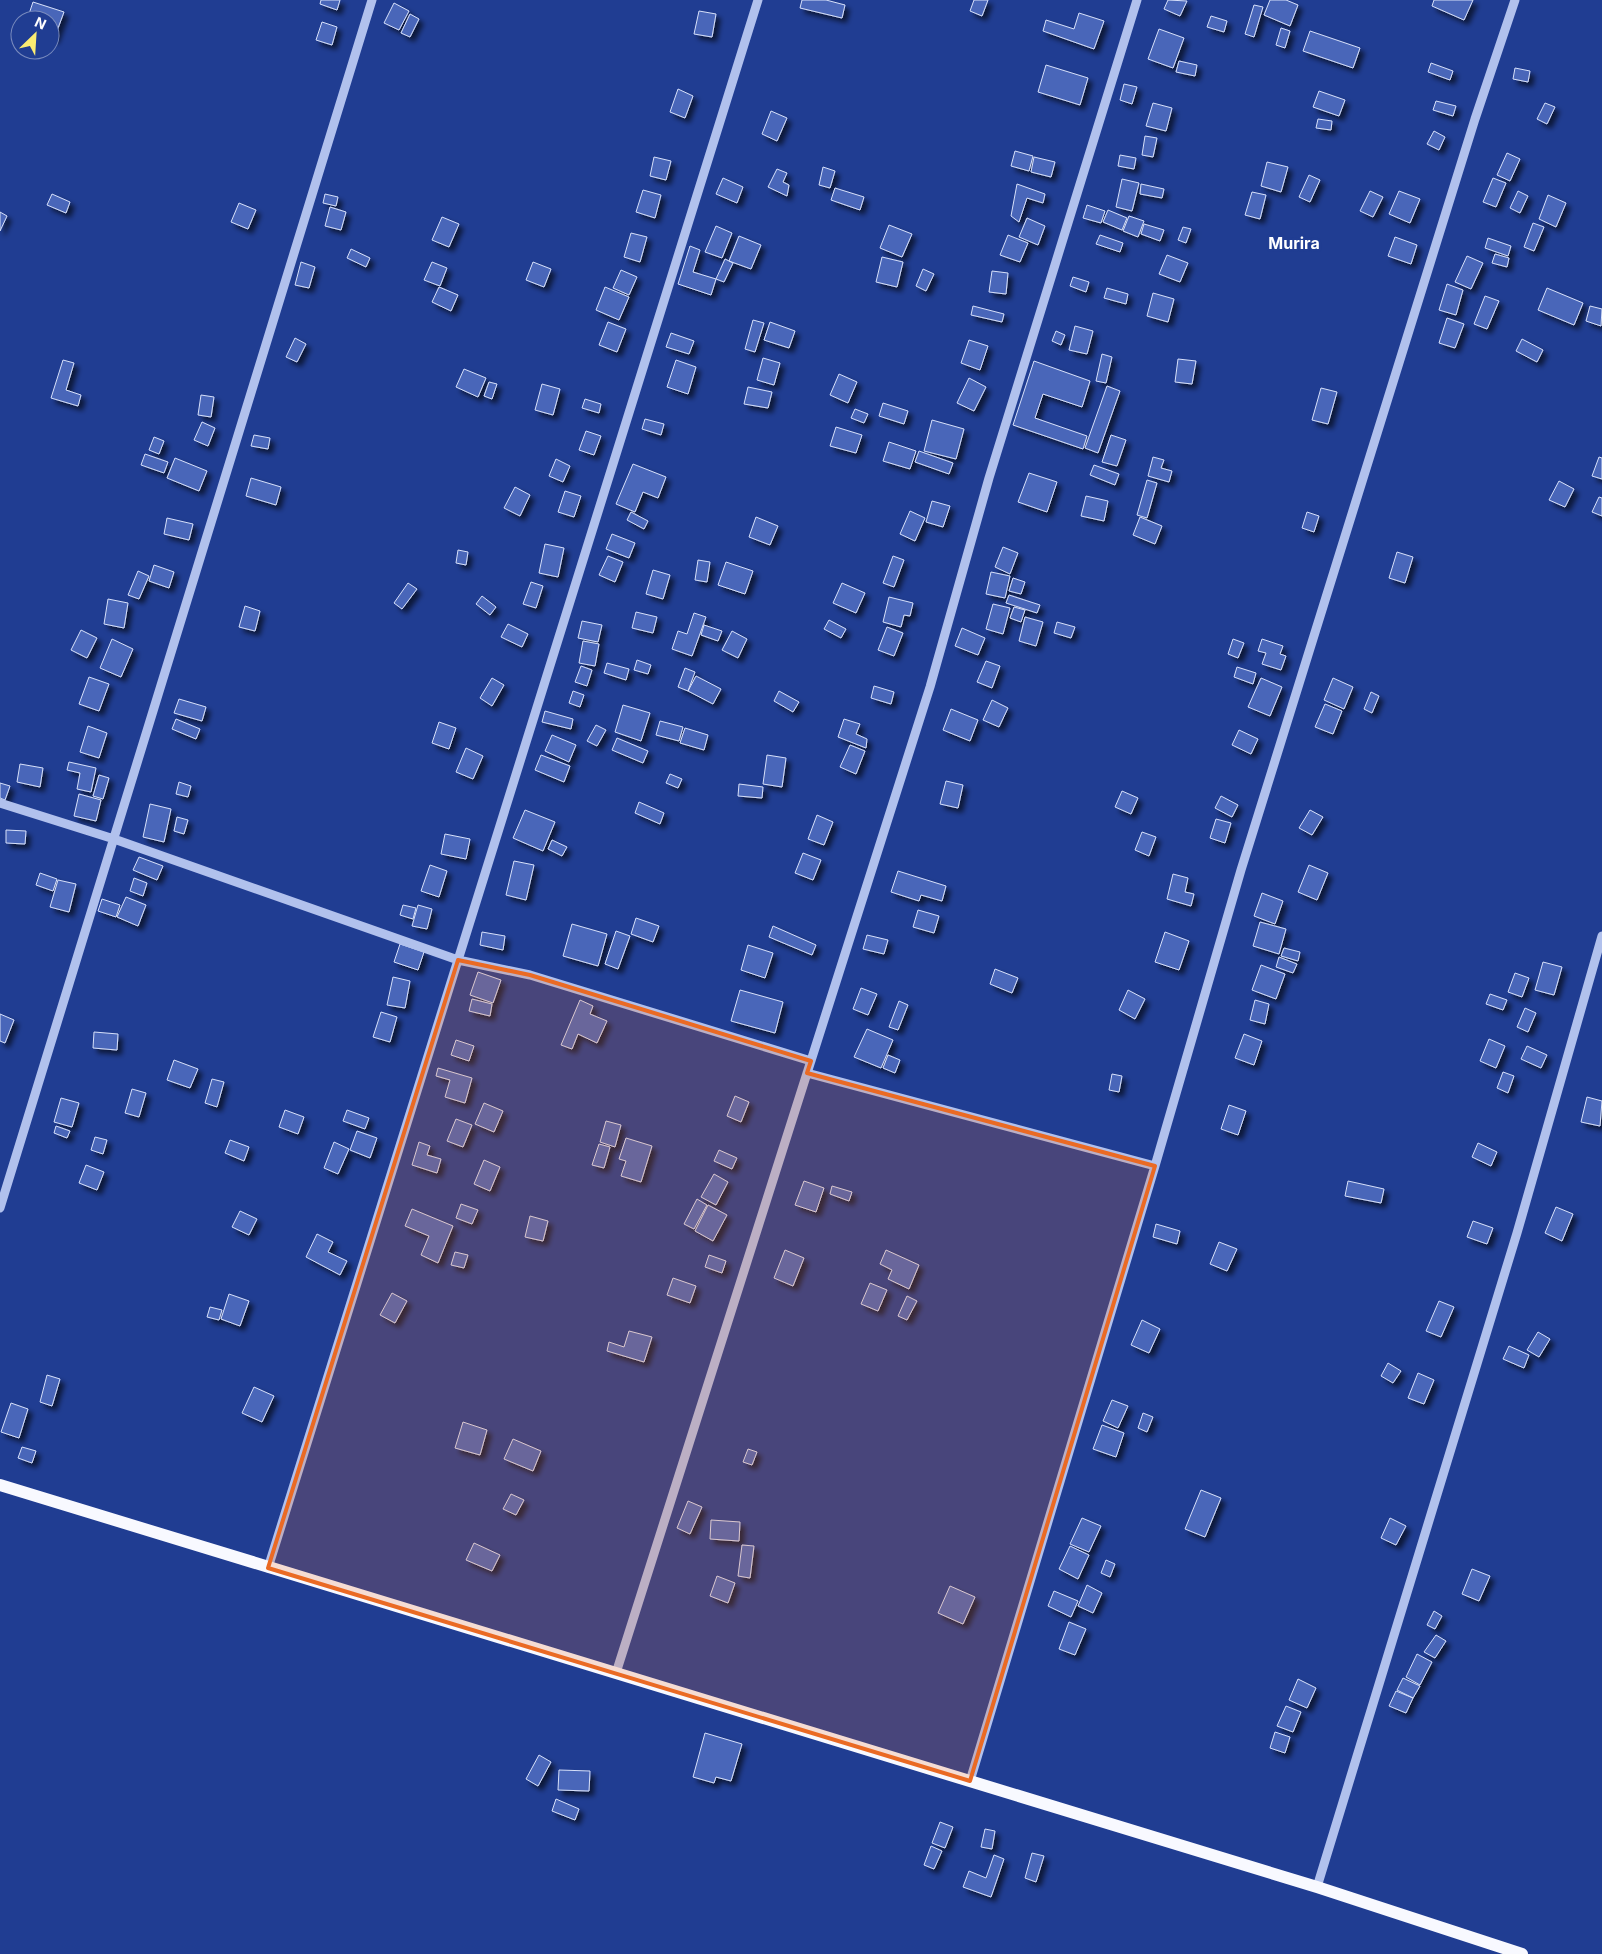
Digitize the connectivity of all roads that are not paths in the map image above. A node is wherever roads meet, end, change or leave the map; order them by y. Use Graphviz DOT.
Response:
graph roads {
  1 [pos="372,0"];
  2 [pos="758,0"];
  3 [pos="1137,0"];
  4 [pos="1515,0"];
  5 [pos="0,803"];
  6 [pos="114,839"];
  7 [pos="1602,936"];
  8 [pos="458,960"];
  9 [pos="811,1061"];
  10 [pos="806,1073"];
  11 [pos="1155,1166"];
  12 [pos="0,1208"];
  13 [pos="0,1485"];
  14 [pos="268,1568"];
  15 [pos="616,1673"];
  16 [pos="970,1781"];
  17 [pos="1317,1887"];
  18 [pos="1522,1954"];
  1 -- 6 [label="street"];
  2 -- 8 [label="street"];
  3 -- 9 [label="street"];
  4 -- 11 [label="street"];
  5 -- 6 [label="street"];
  6 -- 8 [label="street"];
  6 -- 12 [label="street"];
  7 -- 17 [label="street"];
  8 -- 9 [label="street"];
  8 -- 14 [label="street"];
  9 -- 10 [label="street"];
  10 -- 11 [label="street"];
  10 -- 15 [label="street"];
  11 -- 16 [label="street"];
  13 -- 14 [label="main road"];
  14 -- 15 [label="main road"];
  15 -- 16 [label="main road"];
  16 -- 17 [label="main road"];
  17 -- 18 [label="main road"];
}
